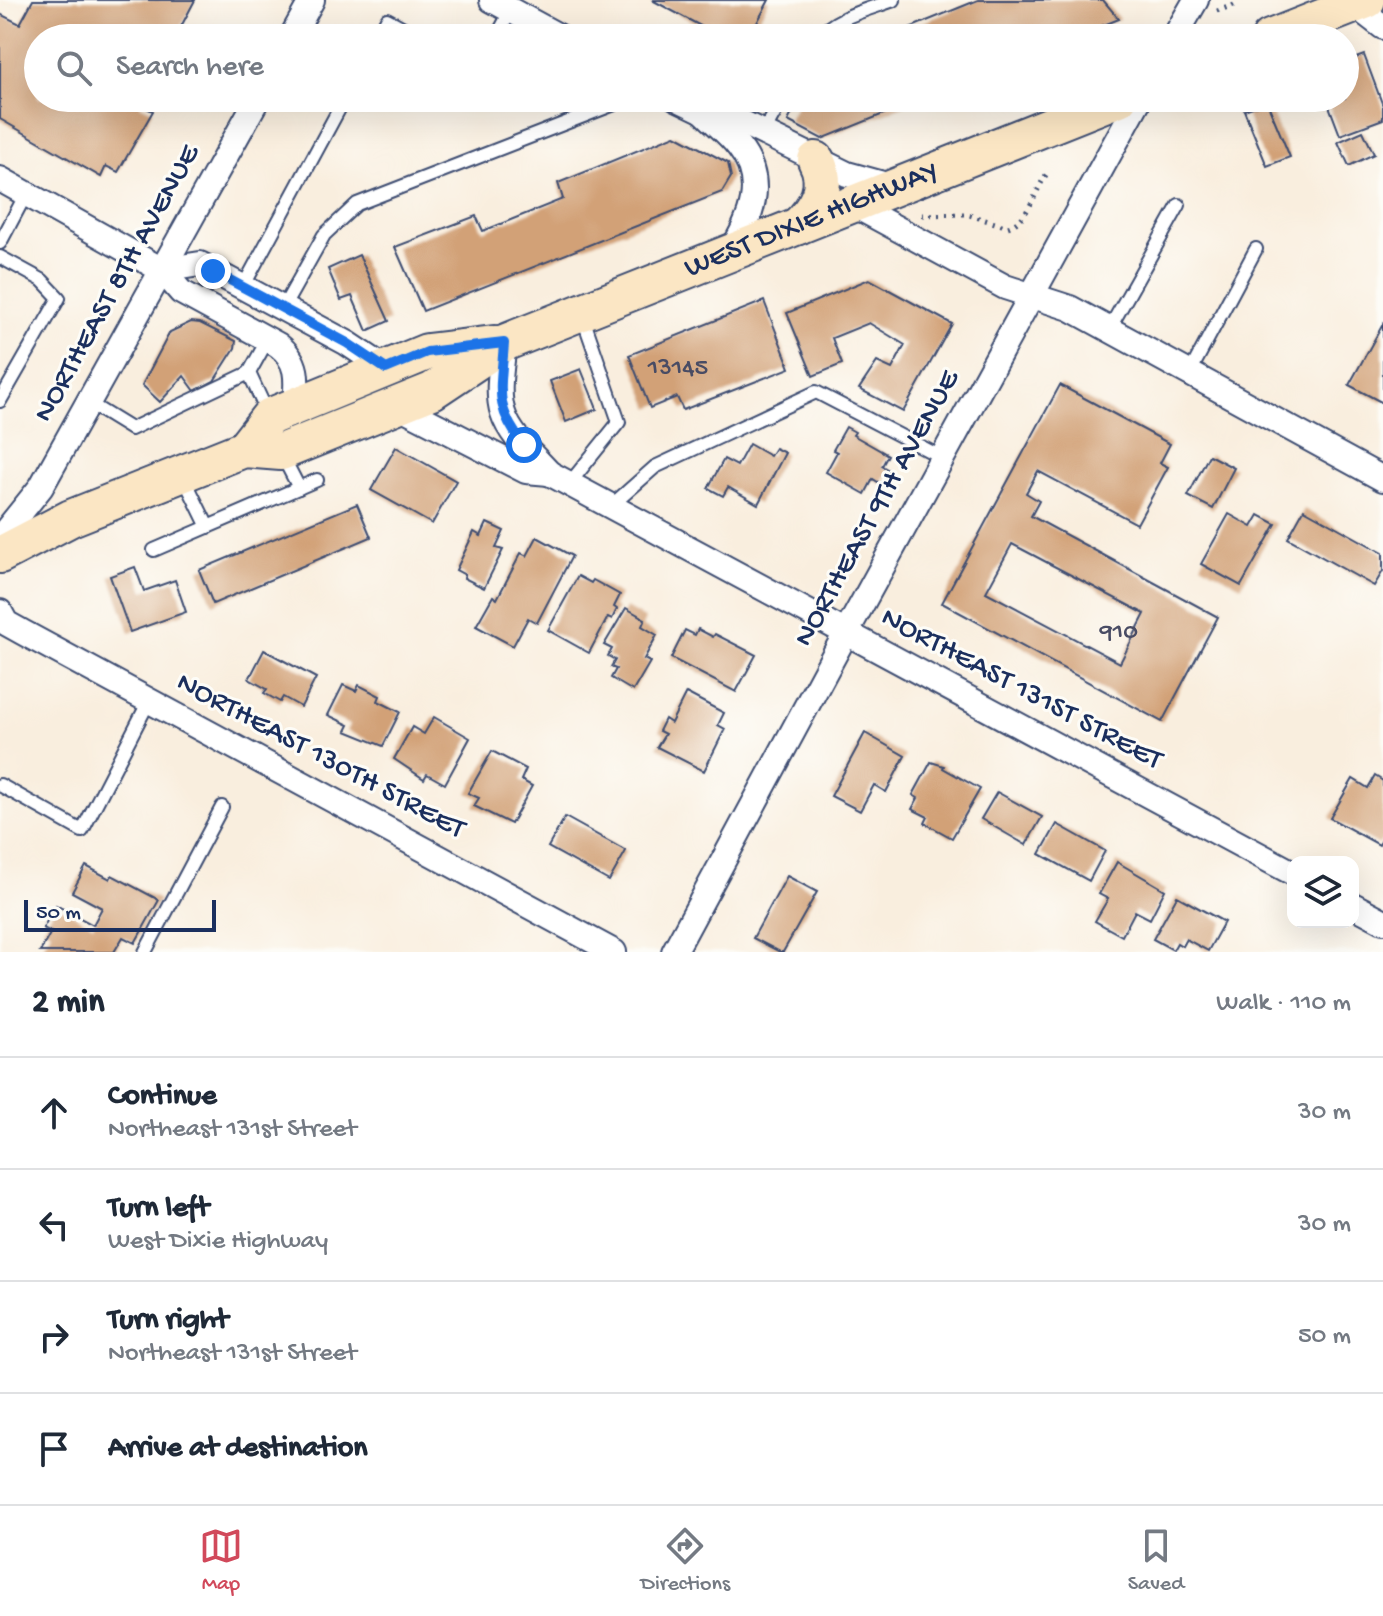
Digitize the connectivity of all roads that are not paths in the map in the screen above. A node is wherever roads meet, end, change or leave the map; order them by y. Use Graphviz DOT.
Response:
graph roads {
  1 [pos="312,0"];
  2 [pos="894,0"];
  3 [pos="1357,2"];
  4 [pos="499,3"];
  5 [pos="1206,6"];
  6 [pos="299,24"];
  7 [pos="497,24"];
  8 [pos="537,24"];
  9 [pos="835,24"];
  10 [pos="1188,24"];
  11 [pos="1304,24"];
  12 [pos="1383,27"];
  13 [pos="250,112"];
  14 [pos="337,112"];
  15 [pos="594,112"];
  16 [pos="704,112"];
  17 [pos="710,112"];
  18 [pos="775,112"];
  19 [pos="1084,112"];
  20 [pos="1132,112"];
  21 [pos="764,132"];
  22 [pos="816,160"];
  23 [pos="0,179"];
  24 [pos="894,187"];
  25 [pos="26,194"];
  26 [pos="852,204"];
  27 [pos="1179,205"];
  28 [pos="798,226"];
  29 [pos="0,243"];
  30 [pos="1256,249"];
  31 [pos="730,253"];
  32 [pos="0,257"];
  33 [pos="162,270"];
  34 [pos="243,287"];
  35 [pos="1031,297"];
  36 [pos="283,308"];
  37 [pos="581,312"];
  38 [pos="1108,331"];
  39 [pos="268,339"];
  40 [pos="504,343"];
  41 [pos="386,369"];
  42 [pos="249,373"];
  43 [pos="1189,374"];
  44 [pos="0,401"];
  45 [pos="87,402"];
  46 [pos="397,405"];
  47 [pos="282,412"];
  48 [pos="244,449"];
  49 [pos="281,452"];
  50 [pos="943,458"];
  51 [pos="182,474"];
  52 [pos="559,478"];
  53 [pos="1383,479"];
  54 [pos="317,480"];
  55 [pos="299,488"];
  56 [pos="611,506"];
  57 [pos="208,527"];
  58 [pos="0,538"];
  59 [pos="154,550"];
  60 [pos="0,555"];
  61 [pos="0,612"];
  62 [pos="846,633"];
  63 [pos="149,701"];
  64 [pos="0,785"];
  65 [pos="222,807"];
  66 [pos="1287,870"];
  67 [pos="1359,908"];
  68 [pos="1383,921"];
  69 [pos="145,952"];
  70 [pos="614,952"];
  71 [pos="674,952"];
  1 -- 6 [label="street"];
  2 -- 9 [label="lane"];
  3 -- 11 [label="main road"];
  3 -- 12 [label="street"];
  4 -- 7 [label="lane"];
  4 -- 8 [label="street"];
  5 -- 10 [label="street"];
  13 -- 33 [label="street, NORTHEAST 8TH AVENUE"];
  14 -- 34 [label="lane"];
  15 -- 36 [label="lane"];
  16 -- 31 [label="street"];
  17 -- 21 [label="street"];
  18 -- 21 [label="lane"];
  19 -- 24 [label="main road, WEST DIXIE HIGHWAY"];
  20 -- 35 [label="street, NORTHEAST 9TH AVENUE"];
  21 -- 22 [label="street"];
  22 -- 24 [label="street"];
  22 -- 28 [label="main road"];
  23 -- 25 [label="street"];
  24 -- 26 [label="main road, WEST DIXIE HIGHWAY"];
  25 -- 29 [label="lane"];
  25 -- 33 [label="street"];
  26 -- 28 [label="main road, WEST DIXIE HIGHWAY"];
  26 -- 35 [label="street"];
  27 -- 38 [label="lane"];
  28 -- 31 [label="main road, WEST DIXIE HIGHWAY"];
  30 -- 43 [label="lane"];
  31 -- 37 [label="main road, WEST DIXIE HIGHWAY"];
  32 -- 44 [label="lane"];
  33 -- 34 [label="street"];
  33 -- 39 [label="street"];
  33 -- 45 [label="street, NORTHEAST 8TH AVENUE"];
  34 -- 36 [label="street"];
  35 -- 38 [label="street"];
  35 -- 50 [label="street, NORTHEAST 9TH AVENUE"];
  36 -- 41 [label="street"];
  37 -- 40 [label="main road, WEST DIXIE HIGHWAY"];
  37 -- 52 [label="lane"];
  38 -- 43 [label="street"];
  39 -- 42 [label="lane"];
  39 -- 47 [label="street"];
  40 -- 41 [label="main road, WEST DIXIE HIGHWAY"];
  40 -- 46 [label="main road, WEST DIXIE HIGHWAY"];
  40 -- 52 [label="street, NORTHEAST 131ST STREET"];
  41 -- 47 [label="main road, WEST DIXIE HIGHWAY"];
  42 -- 45 [label="lane"];
  42 -- 47 [label="lane"];
  43 -- 53 [label="street"];
  45 -- 58 [label="street, NORTHEAST 8TH AVENUE"];
  46 -- 49 [label="main road, WEST DIXIE HIGHWAY"];
  46 -- 52 [label="street, NORTHEAST 131ST STREET"];
  47 -- 48 [label="main road, WEST DIXIE HIGHWAY"];
  48 -- 49 [label="main road, WEST DIXIE HIGHWAY"];
  48 -- 51 [label="main road, WEST DIXIE HIGHWAY"];
  49 -- 55 [label="lane"];
  50 -- 56 [label="lane"];
  50 -- 62 [label="street, NORTHEAST 9TH AVENUE"];
  51 -- 57 [label="lane"];
  51 -- 60 [label="main road, WEST DIXIE HIGHWAY"];
  52 -- 56 [label="street, NORTHEAST 131ST STREET"];
  54 -- 55 [label="lane"];
  55 -- 57 [label="lane"];
  56 -- 62 [label="street, NORTHEAST 131ST STREET"];
  57 -- 59 [label="lane"];
  61 -- 63 [label="street, NORTHEAST 130TH STREET"];
  62 -- 66 [label="street, NORTHEAST 131ST STREET"];
  62 -- 71 [label="street, NORTHEAST 9TH AVENUE"];
  63 -- 64 [label="lane"];
  63 -- 70 [label="street, NORTHEAST 130TH STREET"];
  65 -- 69 [label="lane"];
  67 -- 68 [label="street"];
}
